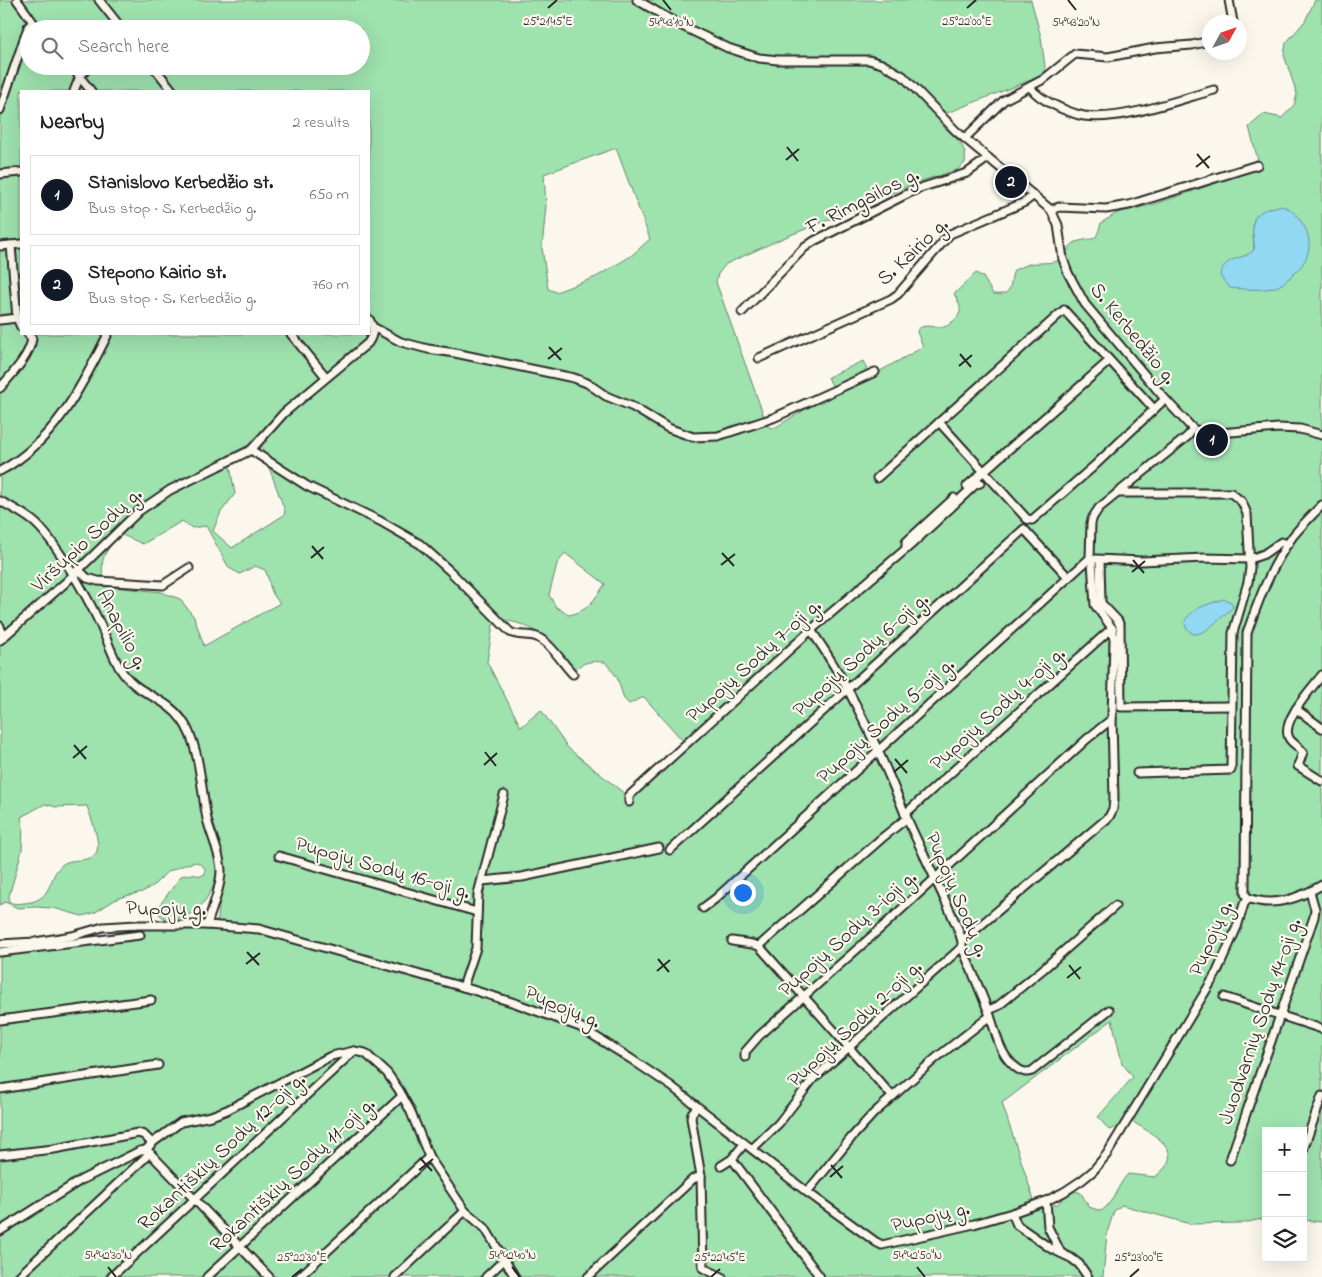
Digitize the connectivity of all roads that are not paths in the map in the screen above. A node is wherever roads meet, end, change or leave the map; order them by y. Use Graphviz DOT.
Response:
graph roads {
  1 [pos="17,0"];
  2 [pos="99,0"];
  3 [pos="636,0"];
  4 [pos="1229,0"];
  5 [pos="1232,15"];
  6 [pos="30,20"];
  7 [pos="115,20"];
  8 [pos="1202,43"];
  9 [pos="20,51"];
  10 [pos="160,75"];
  11 [pos="80,76"];
  12 [pos="1030,87"];
  13 [pos="74,90"];
  14 [pos="90,90"];
  15 [pos="172,90"];
  16 [pos="1214,90"];
  17 [pos="1,107"];
  18 [pos="965,138"];
  19 [pos="988,158"];
  20 [pos="1256,165"];
  21 [pos="20,172"];
  22 [pos="0,174"];
  23 [pos="1034,195"];
  24 [pos="1051,210"];
  25 [pos="20,244"];
  26 [pos="11,245"];
  27 [pos="0,246"];
  28 [pos="742,312"];
  29 [pos="17,318"];
  30 [pos="0,320"];
  31 [pos="370,321"];
  32 [pos="20,325"];
  33 [pos="373,327"];
  34 [pos="29,335"];
  35 [pos="106,335"];
  36 [pos="292,335"];
  37 [pos="759,358"];
  38 [pos="1109,360"];
  39 [pos="875,372"];
  40 [pos="326,377"];
  41 [pos="0,388"];
  42 [pos="1166,399"];
  43 [pos="1154,409"];
  44 [pos="938,422"];
  45 [pos="1193,428"];
  46 [pos="1322,435"];
  47 [pos="251,450"];
  48 [pos="0,471"];
  49 [pos="983,471"];
  50 [pos="877,478"];
  51 [pos="980,484"];
  52 [pos="1116,493"];
  53 [pos="0,501"];
  54 [pos="1322,505"];
  55 [pos="1288,544"];
  56 [pos="906,549"];
  57 [pos="1090,558"];
  58 [pos="1250,559"];
  59 [pos="1100,560"];
  60 [pos="189,568"];
  61 [pos="75,572"];
  62 [pos="1068,577"];
  63 [pos="0,626"];
  64 [pos="1112,628"];
  65 [pos="811,630"];
  66 [pos="2,639"];
  67 [pos="574,674"];
  68 [pos="1322,675"];
  69 [pos="848,690"];
  70 [pos="1231,706"];
  71 [pos="1296,709"];
  72 [pos="1112,719"];
  73 [pos="1322,728"];
  74 [pos="878,750"];
  75 [pos="1137,773"];
  76 [pos="1322,781"];
  77 [pos="504,794"];
  78 [pos="629,802"];
  79 [pos="906,816"];
  80 [pos="658,848"];
  81 [pos="670,850"];
  82 [pos="279,856"];
  83 [pos="934,878"];
  84 [pos="482,881"];
  85 [pos="1322,886"];
  86 [pos="1310,892"];
  87 [pos="1248,898"];
  88 [pos="1115,906"];
  89 [pos="703,908"];
  90 [pos="477,912"];
  91 [pos="207,925"];
  92 [pos="140,934"];
  93 [pos="732,941"];
  94 [pos="0,944"];
  95 [pos="962,944"];
  96 [pos="759,946"];
  97 [pos="0,952"];
  98 [pos="463,987"];
  99 [pos="803,996"];
  100 [pos="1224,997"];
  101 [pos="151,1000"];
  102 [pos="1110,1010"];
  103 [pos="989,1013"];
  104 [pos="1281,1015"];
  105 [pos="0,1020"];
  106 [pos="1322,1029"];
  107 [pos="850,1047"];
  108 [pos="354,1051"];
  109 [pos="745,1056"];
  110 [pos="158,1065"];
  111 [pos="0,1089"];
  112 [pos="402,1096"];
  113 [pos="892,1096"];
  114 [pos="1322,1096"];
  115 [pos="697,1107"];
  116 [pos="1307,1139"];
  117 [pos="152,1143"];
  118 [pos="744,1144"];
  119 [pos="752,1149"];
  120 [pos="148,1152"];
  121 [pos="0,1155"];
  122 [pos="429,1157"];
  123 [pos="732,1159"];
  124 [pos="1230,1160"];
  125 [pos="721,1166"];
  126 [pos="701,1176"];
  127 [pos="807,1192"];
  128 [pos="195,1200"];
  129 [pos="1046,1201"];
  130 [pos="466,1211"];
  131 [pos="1012,1213"];
  132 [pos="0,1230"];
  133 [pos="240,1246"];
  134 [pos="1062,1253"];
  135 [pos="505,1259"];
  136 [pos="18,1277"];
  137 [pos="112,1277"];
  138 [pos="207,1277"];
  139 [pos="269,1277"];
  140 [pos="299,1277"];
  141 [pos="395,1277"];
  142 [pos="486,1277"];
  143 [pos="515,1277"];
  144 [pos="588,1277"];
  145 [pos="722,1277"];
  146 [pos="820,1277"];
  147 [pos="1088,1277"];
  1 -- 6 [label="street"];
  2 -- 7 [label="street"];
  3 -- 18 [label="street, S. Kerbedžio g."];
  4 -- 5 [label="street"];
  8 -- 12 [label="street"];
  9 -- 17 [label="street"];
  10 -- 15 [label="street"];
  11 -- 13 [label="street"];
  11 -- 14 [label="street"];
  12 -- 16 [label="street"];
  12 -- 18 [label="street"];
  18 -- 19 [label="street, S. Kerbedžio g."];
  19 -- 23 [label="street, S. Kerbedžio g."];
  19 -- 28 [label="street, F. Rimgailos g."];
  20 -- 24 [label="street"];
  21 -- 22 [label="street"];
  23 -- 24 [label="street, S. Kerbedžio g."];
  23 -- 37 [label="street, S. Kairio g."];
  24 -- 42 [label="street, S. Kerbedžio g."];
  25 -- 26 [label="street"];
  26 -- 27 [label="street"];
  26 -- 29 [label="street"];
  29 -- 30 [label="street"];
  29 -- 32 [label="street"];
  31 -- 33 [label="street"];
  33 -- 39 [label="street"];
  33 -- 40 [label="street, Viršupio Sodų g."];
  34 -- 41 [label="street"];
  35 -- 48 [label="street"];
  36 -- 40 [label="street"];
  38 -- 43 [label="street"];
  38 -- 44 [label="street"];
  38 -- 49 [label="street, Pupojų Sodų 7-oji g."];
  40 -- 47 [label="street, Viršupio Sodų g."];
  42 -- 43 [label="street"];
  42 -- 45 [label="street, S. Kerbedžio g."];
  43 -- 49 [label="street"];
  44 -- 49 [label="street"];
  44 -- 50 [label="street"];
  45 -- 46 [label="street"];
  45 -- 52 [label="street, Pupojų Sodų 2-oji g."];
  47 -- 61 [label="street, Viršupio Sodų g."];
  47 -- 67 [label="street"];
  49 -- 56 [label="street, Pupojų Sodų 7-oji g."];
  51 -- 56 [label="street, Pupojų Sodų 7-oji g."];
  52 -- 57 [label="street, Pupojų Sodų 2-oji g."];
  52 -- 58 [label="street"];
  53 -- 61 [label="street, Anapilio g."];
  54 -- 55 [label="street, Pupojų g."];
  55 -- 58 [label="street"];
  55 -- 87 [label="street, Pupojų g."];
  56 -- 65 [label="street, Pupojų Sodų 7-oji g."];
  57 -- 59 [label="street"];
  57 -- 62 [label="street, Pupojų Sodų 5-oji g."];
  57 -- 64 [label="street, Pupojų Sodų 2-oji g."];
  58 -- 59 [label="street"];
  58 -- 70 [label="street"];
  59 -- 70 [label="street"];
  60 -- 61 [label="street"];
  61 -- 66 [label="street, Viršupio Sodų g."];
  61 -- 91 [label="street, Anapilio g."];
  62 -- 69 [label="street, Pupojų Sodų 6-oji g."];
  62 -- 74 [label="street, Pupojų Sodų 5-oji g."];
  63 -- 66 [label="street"];
  64 -- 72 [label="street, Pupojų Sodų 2-oji g."];
  64 -- 79 [label="street, Pupojų Sodų 4-oji g."];
  65 -- 69 [label="street, Pupojų Sodų g."];
  65 -- 78 [label="street, Pupojų Sodų 7-oji g."];
  68 -- 71 [label="street"];
  69 -- 74 [label="street, Pupojų Sodų g."];
  69 -- 81 [label="street, Pupojų Sodų 6-oji g."];
  70 -- 75 [label="street"];
  71 -- 73 [label="street"];
  71 -- 76 [label="street"];
  72 -- 83 [label="street, Pupojų Sodų 3-ioji g."];
  72 -- 95 [label="street, Pupojų Sodų 2-oji g."];
  74 -- 79 [label="street, Pupojų Sodų g."];
  74 -- 89 [label="street, Pupojų Sodų 5-oji g."];
  77 -- 84 [label="street"];
  79 -- 83 [label="street, Pupojų Sodų g."];
  79 -- 96 [label="street, Pupojų Sodų 4-oji g."];
  80 -- 84 [label="street"];
  82 -- 90 [label="street, Pupojų Sodų 16-oji g."];
  83 -- 95 [label="street, Pupojų Sodų g."];
  83 -- 99 [label="street, Pupojų Sodų 3-ioji g."];
  84 -- 90 [label="street"];
  85 -- 86 [label="street"];
  86 -- 87 [label="street"];
  86 -- 104 [label="street, Juodvarnių Sodų 14-oji g."];
  87 -- 129 [label="street, Pupojų g."];
  88 -- 103 [label="street"];
  90 -- 98 [label="street"];
  91 -- 94 [label="street, Pupojų g."];
  91 -- 98 [label="street, Pupojų g."];
  92 -- 97 [label="street"];
  93 -- 96 [label="street"];
  95 -- 103 [label="street, Pupojų Sodų g."];
  95 -- 107 [label="street, Pupojų Sodų 2-oji g."];
  96 -- 99 [label="street"];
  98 -- 115 [label="street, Pupojų g."];
  99 -- 107 [label="street"];
  99 -- 109 [label="street, Pupojų Sodų 3-ioji g."];
  100 -- 104 [label="street"];
  101 -- 105 [label="street"];
  102 -- 103 [label="street, Pupojų Sodų g."];
  103 -- 113 [label="street"];
  104 -- 106 [label="street"];
  104 -- 124 [label="street, Juodvarnių Sodų 14-oji g."];
  107 -- 113 [label="street"];
  107 -- 119 [label="street, Pupojų Sodų 2-oji g."];
  108 -- 112 [label="street"];
  108 -- 117 [label="street"];
  108 -- 128 [label="street, Rokantiškių Sodų 12-oji g."];
  110 -- 111 [label="street"];
  112 -- 122 [label="street"];
  112 -- 133 [label="street, Rokantiškių Sodų 11-oji g."];
  113 -- 127 [label="street"];
  114 -- 116 [label="street"];
  115 -- 118 [label="street, Pupojų g."];
  115 -- 126 [label="street"];
  117 -- 120 [label="street"];
  117 -- 121 [label="street"];
  118 -- 119 [label="street, Pupojų g."];
  118 -- 123 [label="street"];
  119 -- 127 [label="street, Pupojų g."];
  120 -- 128 [label="street"];
  120 -- 132 [label="street"];
  120 -- 136 [label="street"];
  122 -- 130 [label="street"];
  122 -- 140 [label="street"];
  123 -- 125 [label="street"];
  123 -- 146 [label="street"];
  126 -- 144 [label="street"];
  126 -- 145 [label="street"];
  127 -- 131 [label="street, Pupojų g."];
  128 -- 133 [label="street"];
  128 -- 137 [label="street, Rokantiškių Sodų 12-oji g."];
  129 -- 131 [label="street, Pupojų g."];
  129 -- 134 [label="street"];
  130 -- 135 [label="street"];
  130 -- 141 [label="street"];
  131 -- 134 [label="street"];
  133 -- 138 [label="street, Rokantiškių Sodų 11-oji g."];
  133 -- 139 [label="street"];
  134 -- 147 [label="street"];
  135 -- 142 [label="street"];
  135 -- 143 [label="street"];
}
